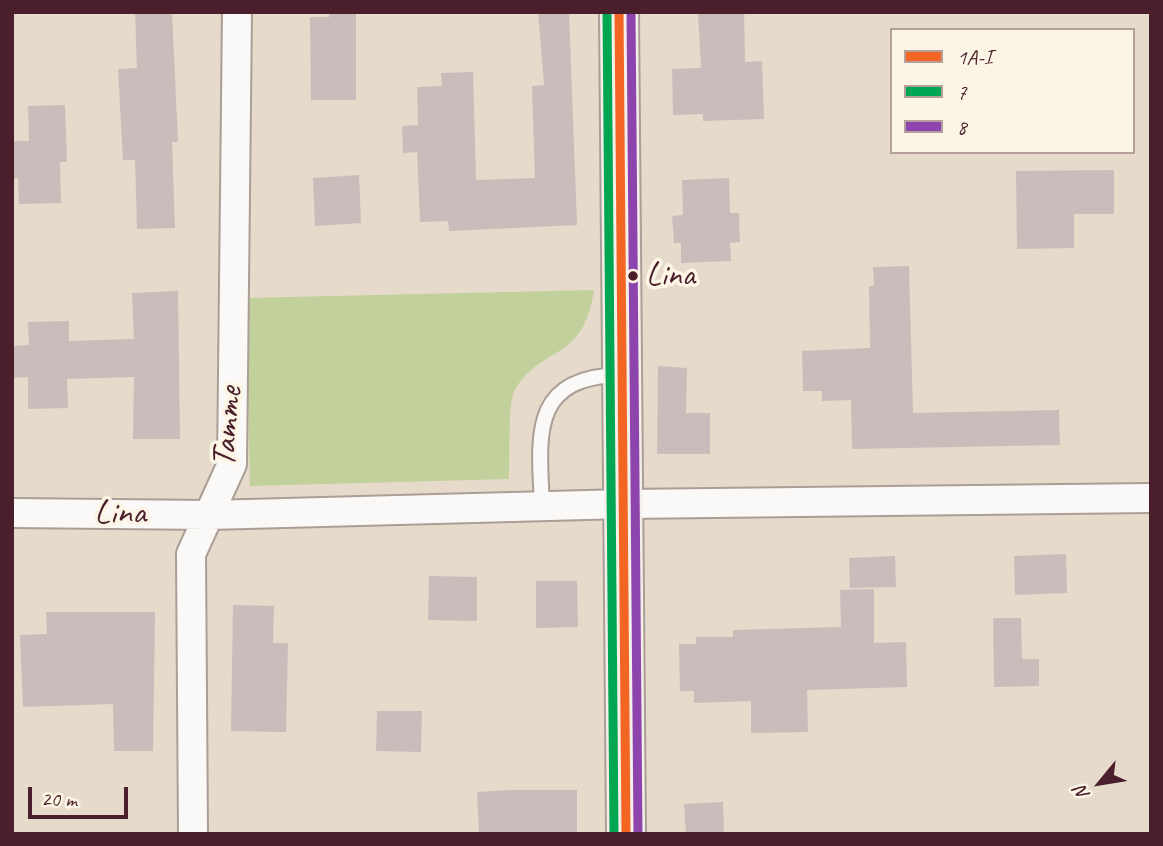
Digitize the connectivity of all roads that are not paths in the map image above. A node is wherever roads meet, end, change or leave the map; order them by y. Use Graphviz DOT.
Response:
graph roads {
  1 [pos="237,12"];
  2 [pos="619,12"];
  3 [pos="621,374"];
  4 [pos="1151,498"];
  5 [pos="625,503"];
  6 [pos="542,506"];
  7 [pos="12,513"];
  8 [pos="209,514"];
  9 [pos="193,834"];
  10 [pos="626,834"];
  1 -- 8 [label="street, Tamme"];
  2 -- 3 [label="street"];
  3 -- 5 [label="street"];
  3 -- 6 [label="lane"];
  4 -- 5 [label="street, Lina"];
  5 -- 6 [label="street, Lina"];
  5 -- 10 [label="street"];
  6 -- 8 [label="street, Lina"];
  7 -- 8 [label="street, Lina"];
  8 -- 9 [label="street, Tamme"];
}
